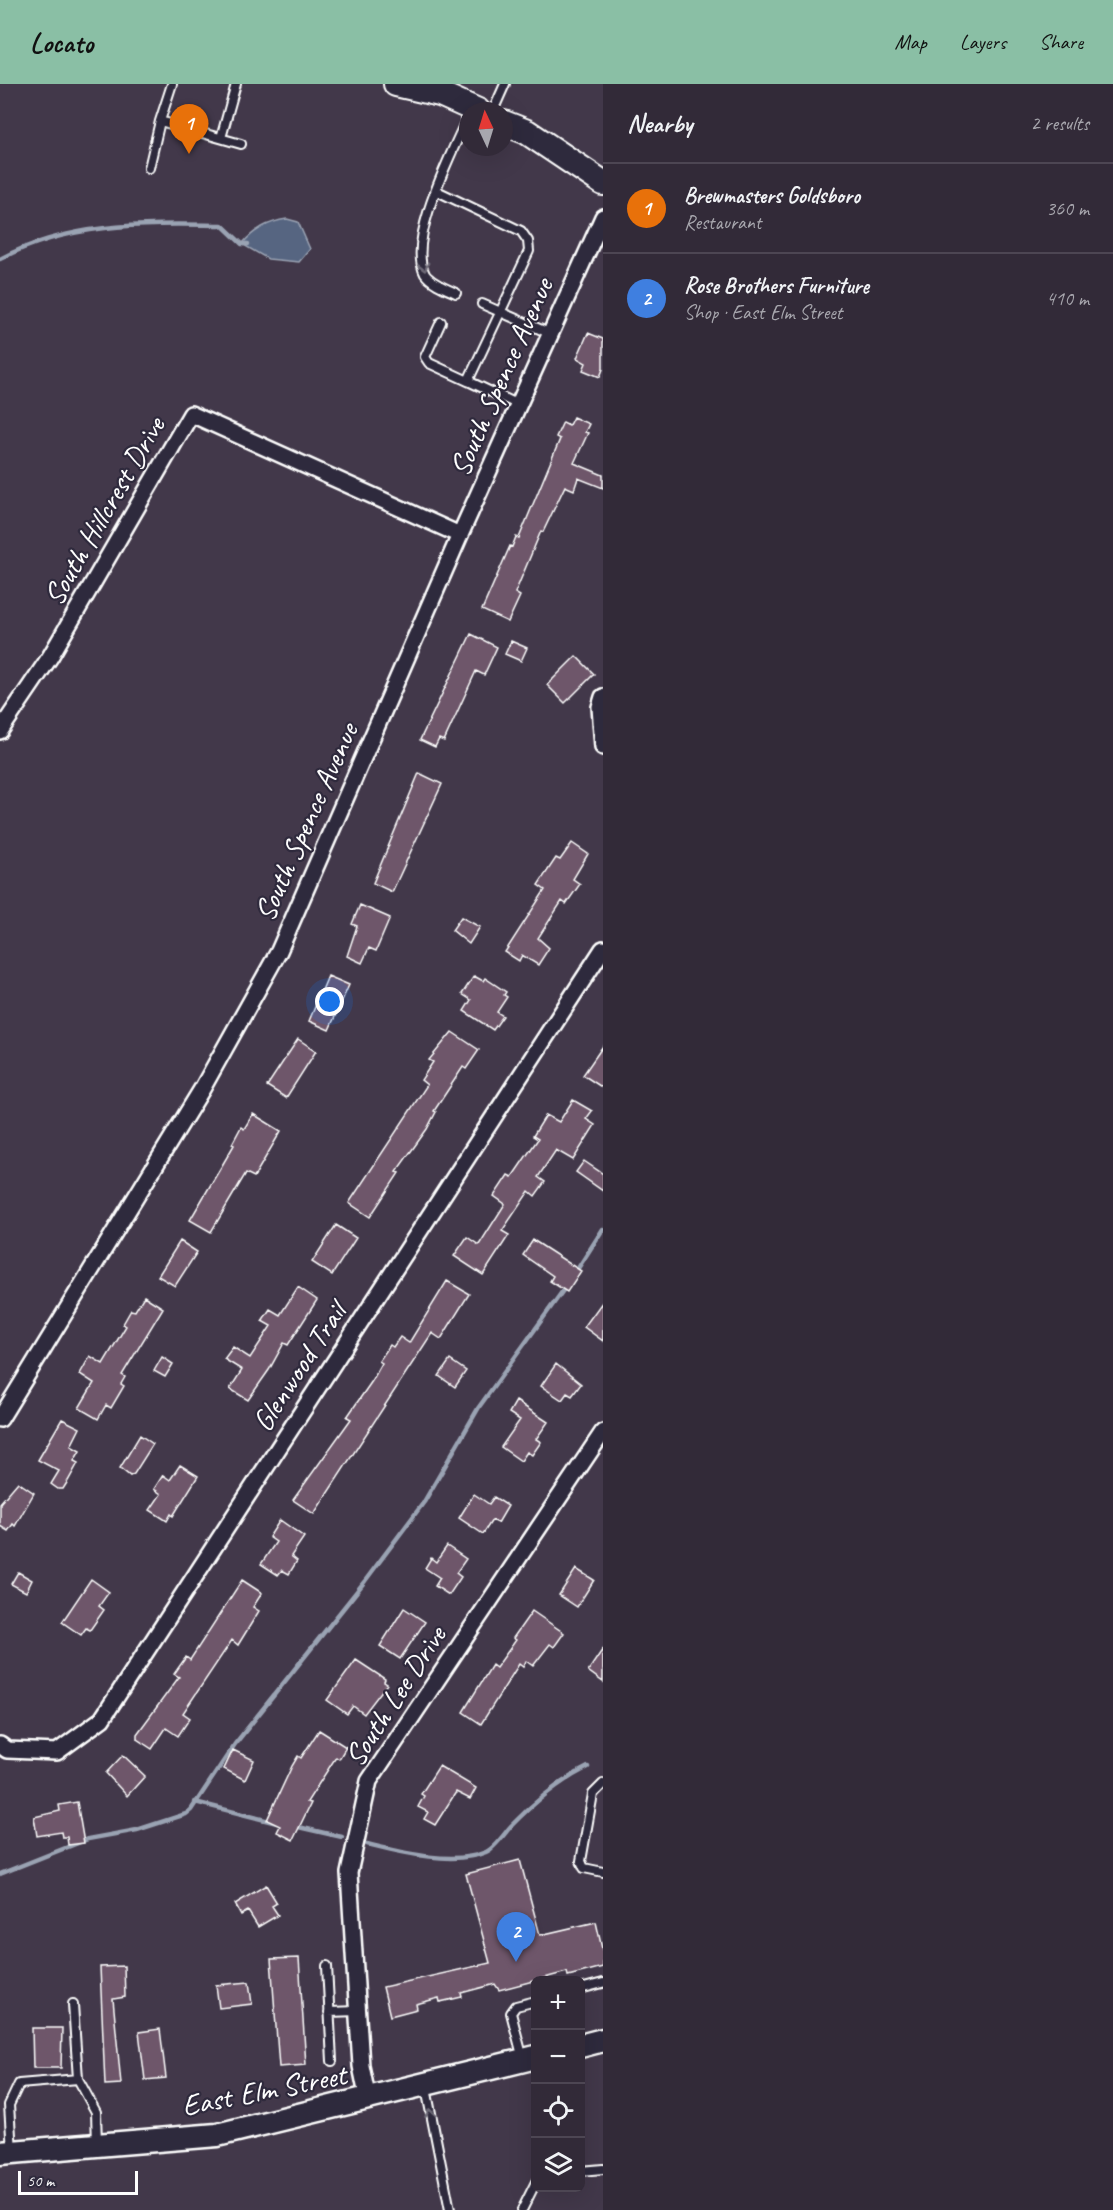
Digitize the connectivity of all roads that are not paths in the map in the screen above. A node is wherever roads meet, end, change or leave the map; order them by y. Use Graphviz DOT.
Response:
graph roads {
  1 [pos="172,84"];
  2 [pos="236,84"];
  3 [pos="396,84"];
  4 [pos="506,84"];
  5 [pos="442,89"];
  6 [pos="461,102"];
  7 [pos="487,102"];
  8 [pos="160,121"];
  9 [pos="513,127"];
  10 [pos="221,138"];
  11 [pos="241,144"];
  12 [pos="459,146"];
  13 [pos="149,168"];
  14 [pos="603,183"];
  15 [pos="437,191"];
  16 [pos="603,217"];
  17 [pos="456,293"];
  18 [pos="482,304"];
  19 [pos="500,312"];
  20 [pos="441,322"];
  21 [pos="550,334"];
  22 [pos="468,381"];
  23 [pos="519,405"];
  24 [pos="460,535"];
  25 [pos="603,698"];
  26 [pos="0,731"];
  27 [pos="603,747"];
  28 [pos="603,950"];
  29 [pos="0,1419"];
  30 [pos="603,1432"];
  31 [pos="0,1745"];
  32 [pos="603,1784"];
  33 [pos="603,1872"];
  34 [pos="327,1966"];
  35 [pos="603,1983"];
  36 [pos="585,1988"];
  37 [pos="531,2002"];
  38 [pos="73,2004"];
  39 [pos="358,2011"];
  40 [pos="329,2012"];
  41 [pos="603,2040"];
  42 [pos="585,2045"];
  43 [pos="529,2059"];
  44 [pos="332,2061"];
  45 [pos="78,2079"];
  46 [pos="425,2086"];
  47 [pos="368,2100"];
  48 [pos="97,2145"];
  49 [pos="6,2153"];
  50 [pos="603,2169"];
  51 [pos="585,2171"];
  52 [pos="531,2192"];
  53 [pos="450,2210"];
  54 [pos="522,2210"];
  1 -- 8 [label="lane"];
  2 -- 10 [label="lane"];
  3 -- 5 [label="main road"];
  4 -- 7 [label="lane"];
  5 -- 6 [label="main road"];
  8 -- 10 [label="lane"];
  8 -- 13 [label="lane"];
  9 -- 14 [label="main road"];
  10 -- 11 [label="lane"];
  12 -- 15 [label="lane"];
  15 -- 17 [label="lane, one-way"];
  15 -- 19 [label="lane"];
  16 -- 21 [label="street, South Spence Avenue"];
  18 -- 19 [label="lane"];
  19 -- 21 [label="lane"];
  19 -- 22 [label="lane"];
  20 -- 22 [label="lane"];
  21 -- 23 [label="street, South Spence Avenue"];
  22 -- 23 [label="lane"];
  23 -- 24 [label="street, South Spence Avenue"];
  24 -- 26 [label="street, South Hillcrest Drive"];
  24 -- 29 [label="street, South Spence Avenue"];
  25 -- 27 [label="street"];
  28 -- 31 [label="street, Glenwood Trail"];
  30 -- 39 [label="street, South Lee Drive"];
  32 -- 33 [label="lane"];
  34 -- 40 [label="lane"];
  35 -- 36 [label="lane"];
  37 -- 43 [label="lane"];
  38 -- 45 [label="lane"];
  39 -- 40 [label="lane"];
  39 -- 47 [label="street, South Lee Drive"];
  40 -- 44 [label="lane"];
  41 -- 42 [label="street"];
  43 -- 46 [label="street, East Elm Street"];
  45 -- 48 [label="lane"];
  45 -- 49 [label="lane"];
  46 -- 47 [label="street, East Elm Street"];
  53 -- 46 [label="lane, one-way"];
  47 -- 48 [label="street, East Elm Street"];
  48 -- 49 [label="street, East Elm Street"];
  50 -- 51 [label="lane"];
  52 -- 54 [label="lane"];
}
